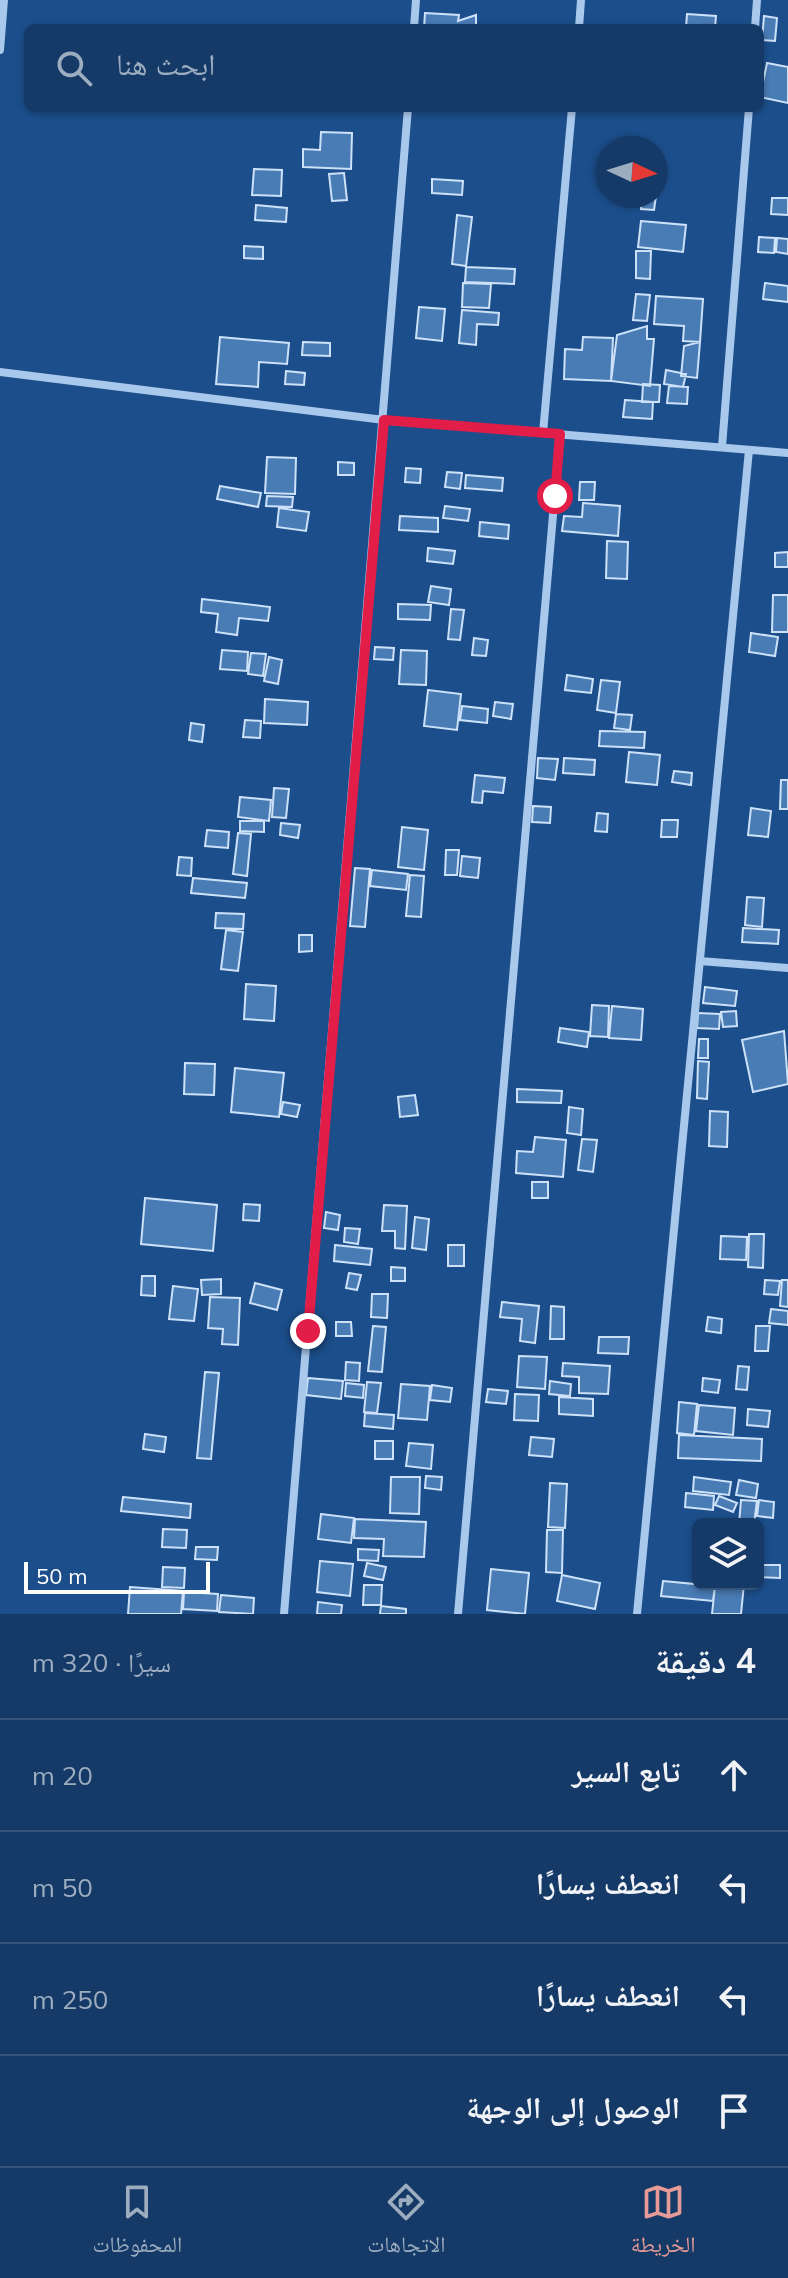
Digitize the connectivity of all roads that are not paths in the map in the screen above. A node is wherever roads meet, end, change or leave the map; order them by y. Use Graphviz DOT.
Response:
graph roads {
  1 [pos="4,0"];
  2 [pos="416,0"];
  3 [pos="581,0"];
  4 [pos="757,0"];
  5 [pos="414,24"];
  6 [pos="579,24"];
  7 [pos="755,24"];
  8 [pos="0,50"];
  9 [pos="408,112"];
  10 [pos="572,112"];
  11 [pos="749,112"];
  12 [pos="0,372"];
  13 [pos="384,420"];
  14 [pos="543,433"];
  15 [pos="560,434"];
  16 [pos="722,447"];
  17 [pos="749,450"];
  18 [pos="788,453"];
  19 [pos="700,961"];
  20 [pos="788,968"];
  21 [pos="284,1614"];
  22 [pos="458,1614"];
  23 [pos="637,1614"];
  1 -- 8 [label="street"];
  2 -- 5 [label="street"];
  3 -- 6 [label="street"];
  4 -- 7 [label="street"];
  9 -- 13 [label="street"];
  10 -- 14 [label="street"];
  11 -- 16 [label="street"];
  12 -- 13 [label="street"];
  13 -- 14 [label="street"];
  13 -- 21 [label="street"];
  14 -- 15 [label="street"];
  15 -- 16 [label="street"];
  15 -- 22 [label="street"];
  16 -- 17 [label="street"];
  17 -- 18 [label="street"];
  17 -- 19 [label="street"];
  19 -- 20 [label="street"];
  19 -- 23 [label="street"];
}
